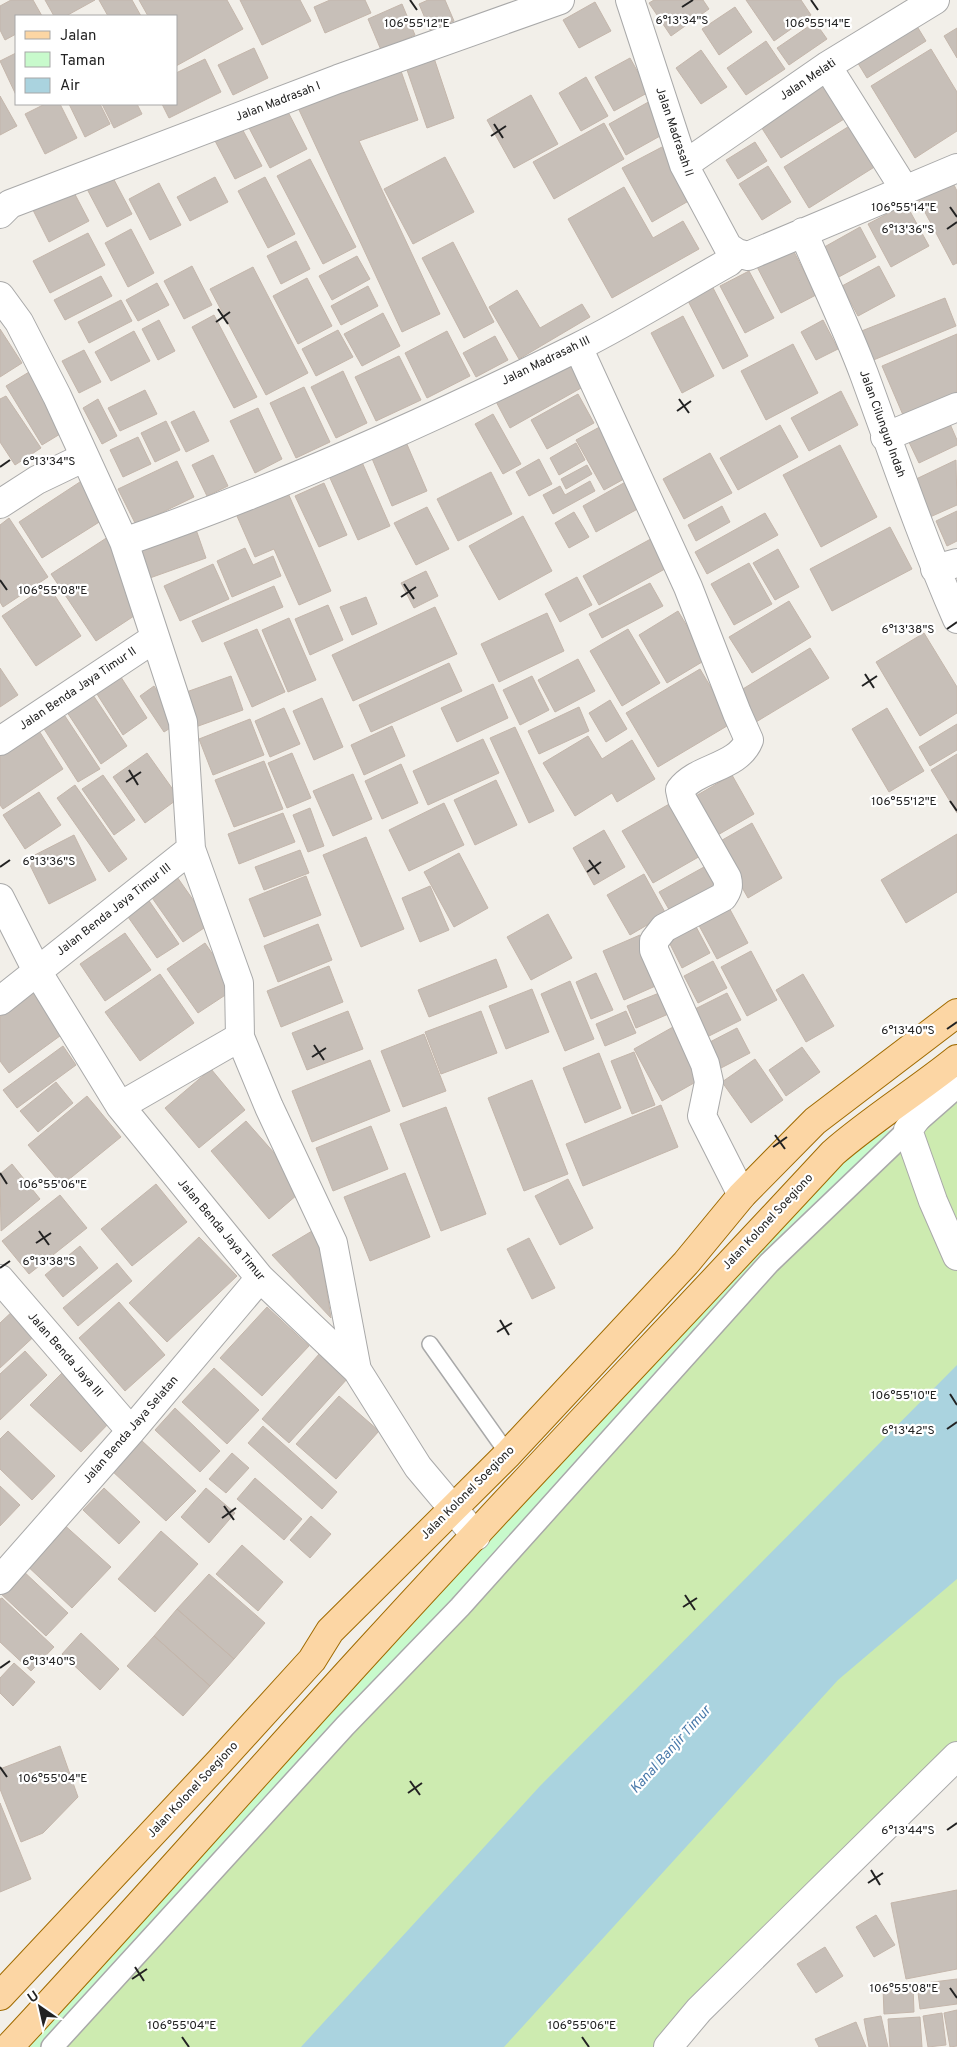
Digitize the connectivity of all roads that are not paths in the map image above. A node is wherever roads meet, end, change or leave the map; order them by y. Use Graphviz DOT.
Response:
graph roads {
  1 [pos="560,0"];
  2 [pos="630,0"];
  3 [pos="935,0"];
  4 [pos="827,66"];
  5 [pos="684,165"];
  6 [pos="957,168"];
  7 [pos="905,190"];
  8 [pos="0,214"];
  9 [pos="803,232"];
  10 [pos="737,253"];
  11 [pos="0,296"];
  12 [pos="578,347"];
  13 [pos="957,407"];
  14 [pos="885,437"];
  15 [pos="85,457"];
  16 [pos="0,504"];
  17 [pos="124,542"];
  18 [pos="946,566"];
  19 [pos="957,618"];
  20 [pos="155,638"];
  21 [pos="0,741"];
  22 [pos="191,849"];
  23 [pos="0,898"];
  24 [pos="38,971"];
  25 [pos="0,1001"];
  26 [pos="957,1013"];
  27 [pos="240,1037"];
  28 [pos="957,1059"];
  29 [pos="924,1086"];
  30 [pos="957,1087"];
  31 [pos="120,1106"];
  32 [pos="908,1130"];
  33 [pos="858,1131"];
  34 [pos="742,1195"];
  35 [pos="957,1256"];
  36 [pos="260,1278"];
  37 [pos="0,1279"];
  38 [pos="430,1344"];
  39 [pos="356,1370"];
  40 [pos="131,1431"];
  41 [pos="508,1454"];
  42 [pos="453,1509"];
  43 [pos="476,1536"];
  44 [pos="5,1564"];
  45 [pos="957,1756"];
  46 [pos="0,1996"];
  47 [pos="9,2047"];
  48 [pos="52,2047"];
  49 [pos="668,2047"];
  1 -- 8 [label="street, Jalan Madrasah I"];
  2 -- 5 [label="street, Jalan Madrasah II"];
  3 -- 4 [label="street, Jalan Melati"];
  4 -- 5 [label="street, Jalan Melati"];
  4 -- 7 [label="street"];
  5 -- 10 [label="street, Jalan Madrasah II"];
  6 -- 7 [label="street"];
  7 -- 9 [label="street"];
  9 -- 10 [label="street"];
  9 -- 14 [label="street, Jalan Cilungup Indah"];
  10 -- 12 [label="street, Jalan Madrasah III"];
  11 -- 15 [label="street"];
  12 -- 17 [label="street, Jalan Madrasah III"];
  12 -- 34 [label="street"];
  13 -- 14 [label="street"];
  14 -- 18 [label="street, Jalan Cilungup Indah"];
  15 -- 16 [label="street"];
  15 -- 17 [label="street"];
  17 -- 20 [label="street"];
  18 -- 19 [label="street, Jalan Cilungup Indah"];
  20 -- 21 [label="street, Jalan Benda Jaya Timur II"];
  20 -- 22 [label="street"];
  22 -- 24 [label="street, Jalan Benda Jaya Timur III"];
  22 -- 27 [label="street"];
  23 -- 24 [label="street, Jalan Benda Jaya Timur"];
  24 -- 25 [label="street, Jalan Benda Jaya Timur III"];
  24 -- 31 [label="street, Jalan Benda Jaya Timur"];
  26 -- 34 [label="main road, Jalan Kolonel Soegiono"];
  27 -- 31 [label="street"];
  27 -- 39 [label="street"];
  28 -- 29 [label="main road, Jalan Kolonel Soegiono"];
  29 -- 32 [label="street"];
  29 -- 33 [label="main road, Jalan Kolonel Soegiono"];
  30 -- 32 [label="street"];
  31 -- 36 [label="street, Jalan Benda Jaya Timur"];
  32 -- 33 [label="street"];
  32 -- 35 [label="street"];
  32 -- 48 [label="street"];
  33 -- 43 [label="main road, Jalan Kolonel Soegiono"];
  34 -- 41 [label="main road, Jalan Kolonel Soegiono"];
  36 -- 39 [label="street, Jalan Benda Jaya Timur"];
  36 -- 40 [label="street, Jalan Benda Jaya Selatan"];
  37 -- 40 [label="street, Jalan Benda Jaya III"];
  38 -- 41 [label="lane"];
  39 -- 42 [label="street, Jalan Benda Jaya Timur"];
  40 -- 44 [label="street, Jalan Benda Jaya Selatan"];
  41 -- 42 [label="main road, Jalan Kolonel Soegiono"];
  42 -- 43 [label="street, Jalan Benda Jaya Timur"];
  42 -- 46 [label="main road, Jalan Kolonel Soegiono"];
  43 -- 47 [label="main road, Jalan Kolonel Soegiono"];
  45 -- 49 [label="street"];
}
